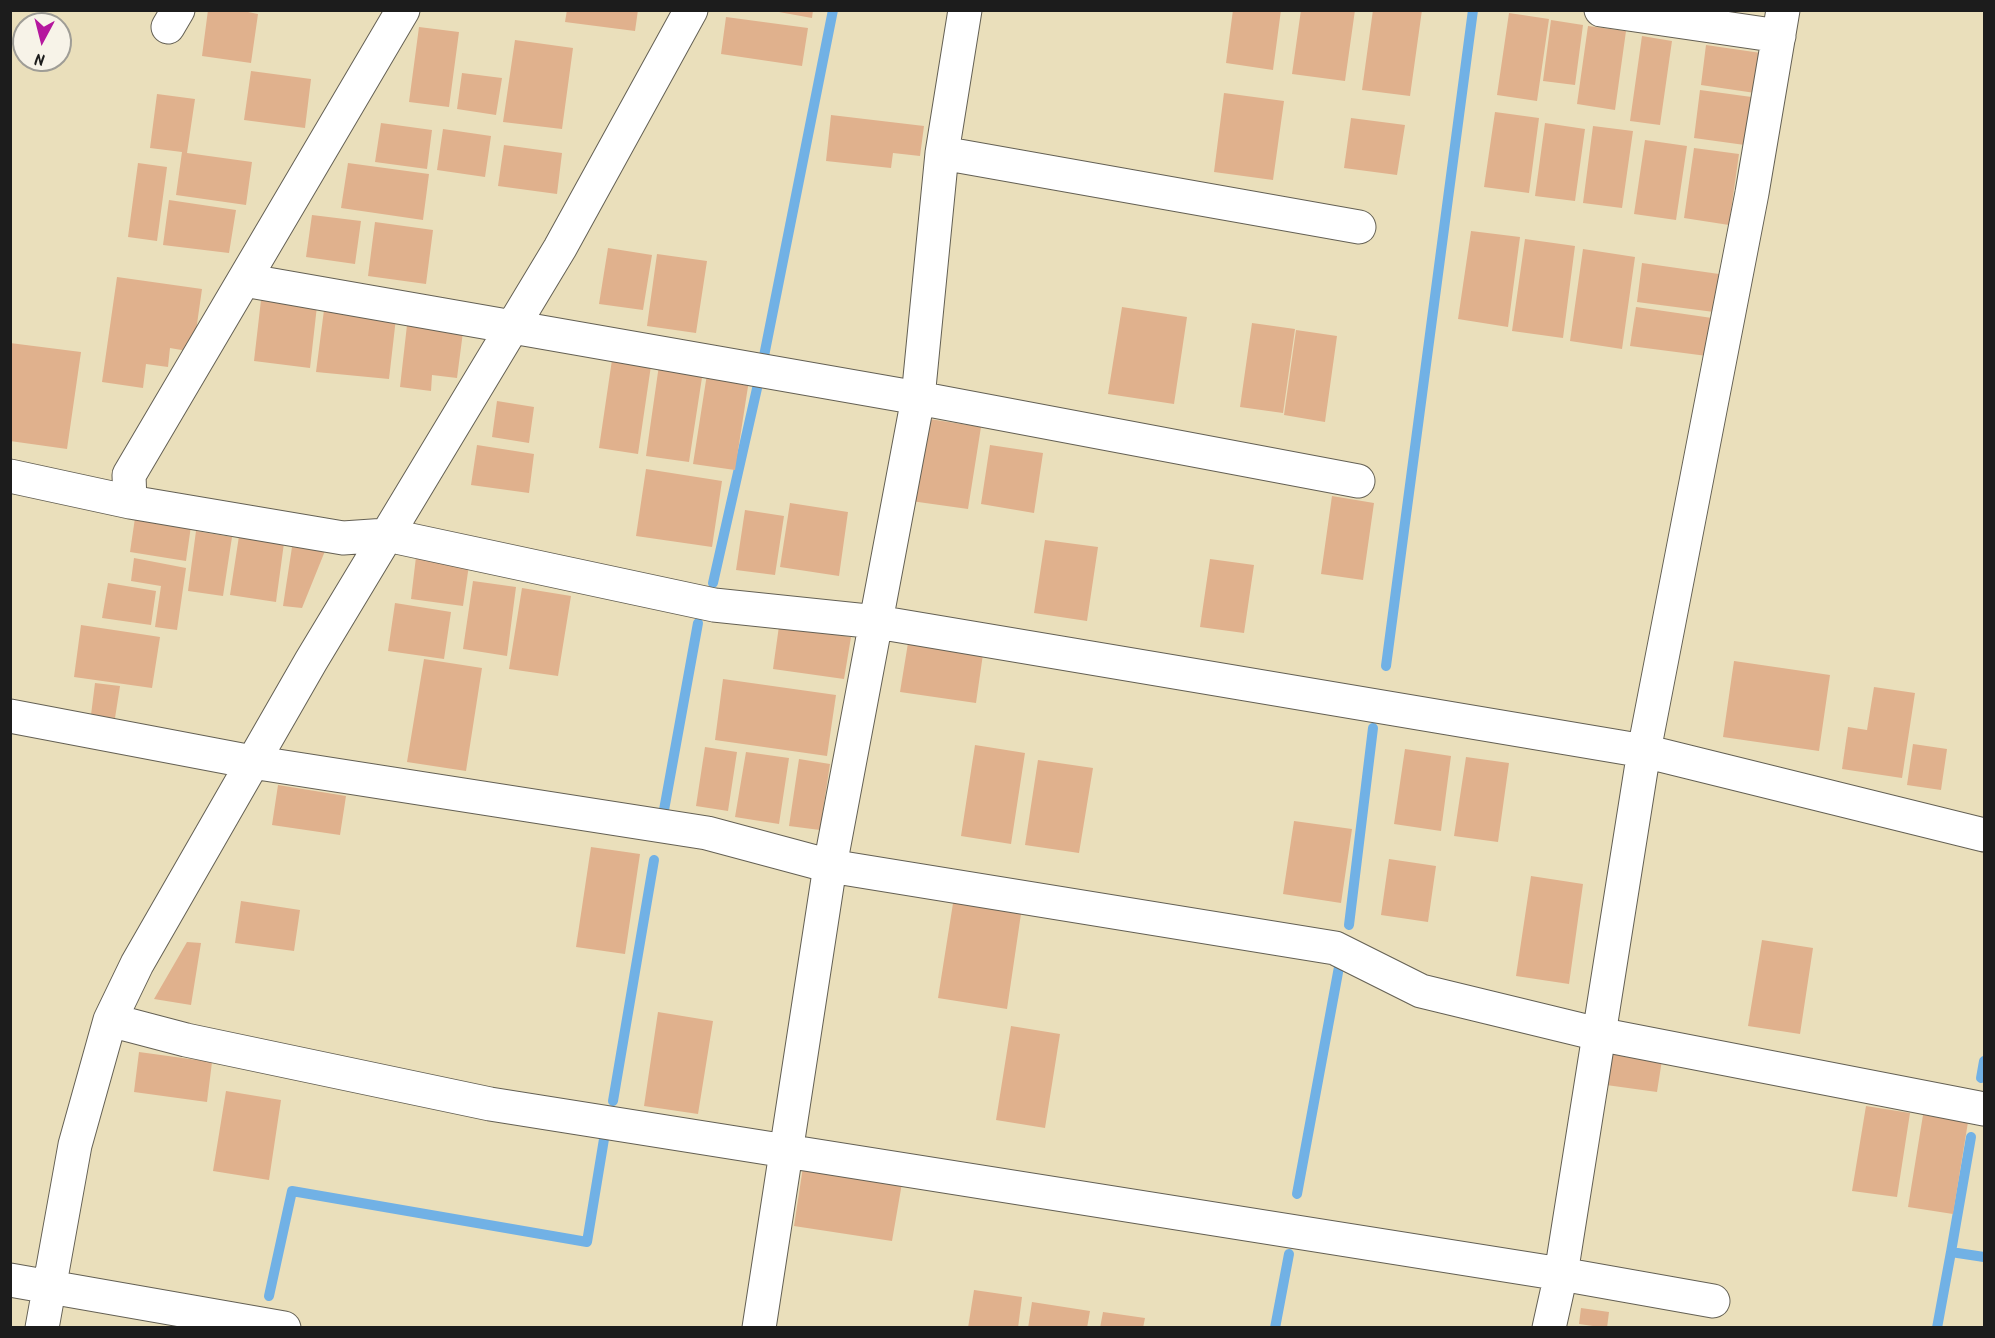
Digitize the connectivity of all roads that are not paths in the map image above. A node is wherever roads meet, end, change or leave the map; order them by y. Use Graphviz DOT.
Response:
graph roads {
  1 [pos="403,10"];
  2 [pos="691,10"];
  3 [pos="965,10"];
  4 [pos="1601,10"];
  5 [pos="1781,23"];
  6 [pos="942,153"];
  7 [pos="1359,227"];
  8 [pos="244,280"];
  9 [pos="513,328"];
  10 [pos="918,398"];
  11 [pos="10,476"];
  12 [pos="1358,481"];
  13 [pos="130,502"];
  14 [pos="387,535"];
  15 [pos="877,622"];
  16 [pos="10,716"];
  17 [pos="1644,751"];
  18 [pos="252,762"];
  19 [pos="1984,835"];
  20 [pos="830,866"];
  21 [pos="110,1020"];
  22 [pos="1598,1034"];
  23 [pos="1984,1109"];
  24 [pos="785,1152"];
  25 [pos="1561,1274"];
  26 [pos="10,1280"];
  27 [pos="49,1287"];
  28 [pos="1713,1301"];
  29 [pos="42,1328"];
  30 [pos="284,1328"];
  31 [pos="759,1328"];
  32 [pos="1549,1328"];
  1 -- 8 [label="street"];
  2 -- 9 [label="street"];
  3 -- 6 [label="street"];
  4 -- 5 [label="street"];
  5 -- 17 [label="street"];
  6 -- 7 [label="street"];
  6 -- 10 [label="street"];
  8 -- 9 [label="street"];
  8 -- 13 [label="street"];
  9 -- 10 [label="street"];
  9 -- 14 [label="street"];
  10 -- 12 [label="street"];
  10 -- 15 [label="street"];
  11 -- 13 [label="street"];
  13 -- 14 [label="street"];
  14 -- 15 [label="street"];
  14 -- 18 [label="street"];
  15 -- 17 [label="street"];
  15 -- 20 [label="street"];
  16 -- 18 [label="street"];
  17 -- 19 [label="street"];
  17 -- 22 [label="street"];
  18 -- 20 [label="street"];
  18 -- 21 [label="street"];
  20 -- 22 [label="street"];
  20 -- 24 [label="street"];
  21 -- 24 [label="street"];
  21 -- 27 [label="street"];
  22 -- 23 [label="street"];
  22 -- 25 [label="street"];
  24 -- 25 [label="street"];
  24 -- 31 [label="street"];
  25 -- 28 [label="street"];
  25 -- 32 [label="street"];
  26 -- 27 [label="street"];
  27 -- 29 [label="street"];
  27 -- 30 [label="street"];
}
